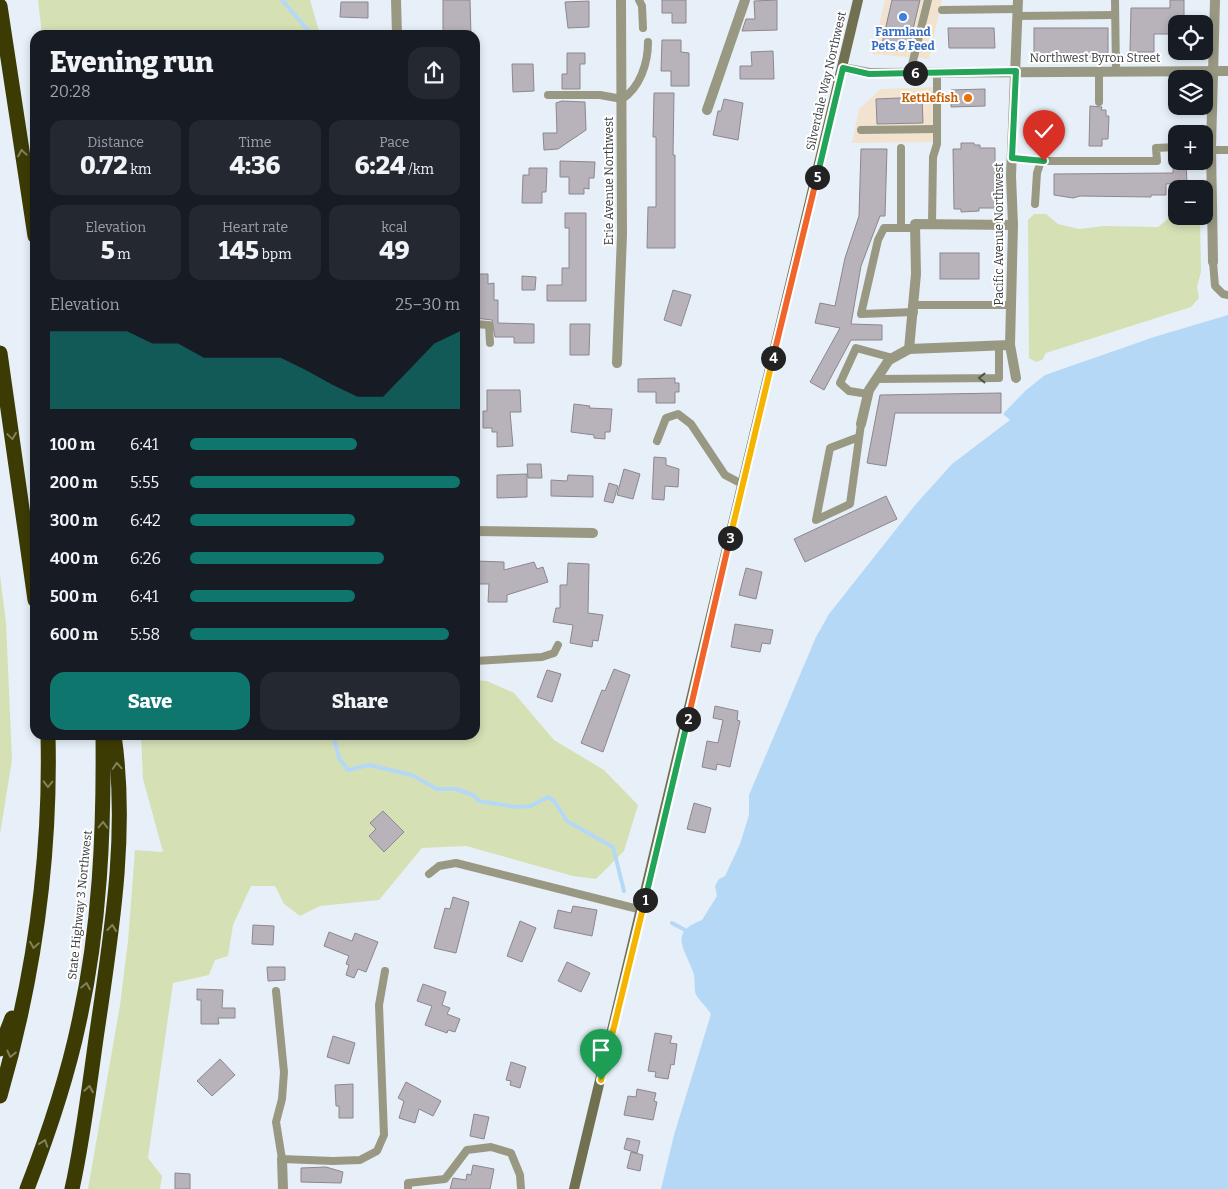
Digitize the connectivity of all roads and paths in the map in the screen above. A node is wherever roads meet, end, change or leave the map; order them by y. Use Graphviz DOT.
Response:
graph roads {
  1 [pos="396,0"];
  2 [pos="622,0"];
  3 [pos="639,0"];
  4 [pos="745,0"];
  5 [pos="858,0"];
  6 [pos="928,0"];
  7 [pos="1115,0"];
  8 [pos="1215,0"];
  9 [pos="0,6"];
  10 [pos="1018,9"];
  11 [pos="942,10"];
  12 [pos="1115,15"];
  13 [pos="644,28"];
  14 [pos="397,30"];
  15 [pos="648,42"];
  16 [pos="843,68"];
  17 [pos="1212,70"];
  18 [pos="1016,71"];
  19 [pos="1099,71"];
  20 [pos="1116,71"];
  21 [pos="1168,71"];
  22 [pos="1213,71"];
  23 [pos="1228,71"];
  24 [pos="937,72"];
  25 [pos="910,73"];
  26 [pos="548,95"];
  27 [pos="622,99"];
  28 [pos="1099,102"];
  29 [pos="707,110"];
  30 [pos="937,129"];
  31 [pos="861,130"];
  32 [pos="1168,147"];
  33 [pos="901,148"];
  34 [pos="1213,148"];
  35 [pos="1228,150"];
  36 [pos="1012,158"];
  37 [pos="1041,161"];
  38 [pos="1210,170"];
  39 [pos="30,203"];
  40 [pos="1035,204"];
  41 [pos="932,224"];
  42 [pos="1013,225"];
  43 [pos="901,228"];
  44 [pos="915,228"];
  45 [pos="1213,262"];
  46 [pos="1228,295"];
  47 [pos="1011,305"];
  48 [pos="914,308"];
  49 [pos="480,324"];
  50 [pos="490,343"];
  51 [pos="999,346"];
  52 [pos="1010,346"];
  53 [pos="909,349"];
  54 [pos="0,353"];
  55 [pos="893,358"];
  56 [pos="617,363"];
  57 [pos="1016,378"];
  58 [pos="877,379"];
  59 [pos="868,394"];
  60 [pos="861,424"];
  61 [pos="859,438"];
  62 [pos="657,441"];
  63 [pos="742,484"];
  64 [pos="480,531"];
  65 [pos="593,533"];
  66 [pos="30,565"];
  67 [pos="558,645"];
  68 [pos="480,661"];
  69 [pos="48,740"];
  70 [pos="103,740"];
  71 [pos="115,740"];
  72 [pos="428,874"];
  73 [pos="642,910"];
  74 [pos="386,971"];
  75 [pos="30,973"];
  76 [pos="276,991"];
  77 [pos="0,1049"];
  78 [pos="0,1096"];
  79 [pos="282,1159"];
  80 [pos="27,1189"];
  81 [pos="72,1189"];
  82 [pos="283,1189"];
  83 [pos="408,1189"];
  84 [pos="521,1189"];
  85 [pos="574,1189"];
  1 -- 14 [label="street"];
  2 -- 27 [label="street, Erie Avenue Northwest"];
  3 -- 13 [label="lane"];
  4 -- 29 [label="street"];
  5 -- 16 [label="main road, Silverdale Way Northwest"];
  6 -- 25 [label="lane"];
  7 -- 12 [label="lane"];
  8 -- 17 [label="street"];
  39 -- 9 [label="highway, one-way"];
  10 -- 11 [label="lane"];
  10 -- 12 [label="lane"];
  10 -- 18 [label="street, Pacific Avenue Northwest"];
  12 -- 20 [label="lane"];
  15 -- 27 [label="lane"];
  16 -- 25 [label="street, Northwest Byron Street"];
  16 -- 63 [label="main road, Silverdale Way Northwest"];
  18 -- 19 [label="street, Northwest Byron Street"];
  18 -- 24 [label="street, Northwest Byron Street"];
  18 -- 36 [label="street, Pacific Avenue Northwest"];
  19 -- 20 [label="street, Northwest Byron Street"];
  19 -- 28 [label="lane"];
  20 -- 21 [label="street, Northwest Byron Street"];
  22 -- 23 [label="street, Northwest Byron Street"];
  24 -- 25 [label="street, Northwest Byron Street"];
  24 -- 30 [label="lane"];
  26 -- 27 [label="lane"];
  27 -- 56 [label="street, Erie Avenue Northwest"];
  30 -- 31 [label="lane"];
  30 -- 41 [label="lane"];
  32 -- 37 [label="lane"];
  33 -- 43 [label="lane"];
  34 -- 35 [label="lane"];
  36 -- 37 [label="lane"];
  36 -- 42 [label="street, Pacific Avenue Northwest"];
  37 -- 40 [label="lane"];
  38 -- 45 [label="street"];
  41 -- 42 [label="street"];
  41 -- 44 [label="street"];
  42 -- 47 [label="street, Pacific Avenue Northwest"];
  43 -- 44 [label="lane"];
  43 -- 48 [label="lane"];
  44 -- 48 [label="street"];
  45 -- 46 [label="lane"];
  47 -- 48 [label="lane"];
  47 -- 52 [label="street, Pacific Avenue Northwest"];
  48 -- 53 [label="street"];
  49 -- 50 [label="lane"];
  51 -- 52 [label="street"];
  51 -- 53 [label="street"];
  51 -- 58 [label="lane, one-way"];
  52 -- 57 [label="street, Pacific Avenue Northwest"];
  53 -- 55 [label="street"];
  54 -- 66 [label="highway, one-way"];
  55 -- 58 [label="street"];
  55 -- 59 [label="lane"];
  58 -- 59 [label="street"];
  59 -- 60 [label="street"];
  60 -- 61 [label="lane"];
  61 -- 61 [label="lane"];
  62 -- 63 [label="lane"];
  63 -- 73 [label="main road, Silverdale Way Northwest"];
  64 -- 65 [label="street"];
  67 -- 68 [label="lane"];
  69 -- 75 [label="highway, one-way"];
  80 -- 70 [label="highway, State Highway 3 Northwest, one-way"];
  81 -- 71 [label="highway, one-way"];
  72 -- 73 [label="lane"];
  73 -- 85 [label="main road, Silverdale Way Northwest"];
  74 -- 79 [label="lane"];
  75 -- 77 [label="highway"];
  75 -- 78 [label="highway, one-way"];
  76 -- 79 [label="lane"];
  79 -- 82 [label="street"];
  83 -- 84 [label="lane"];
}
